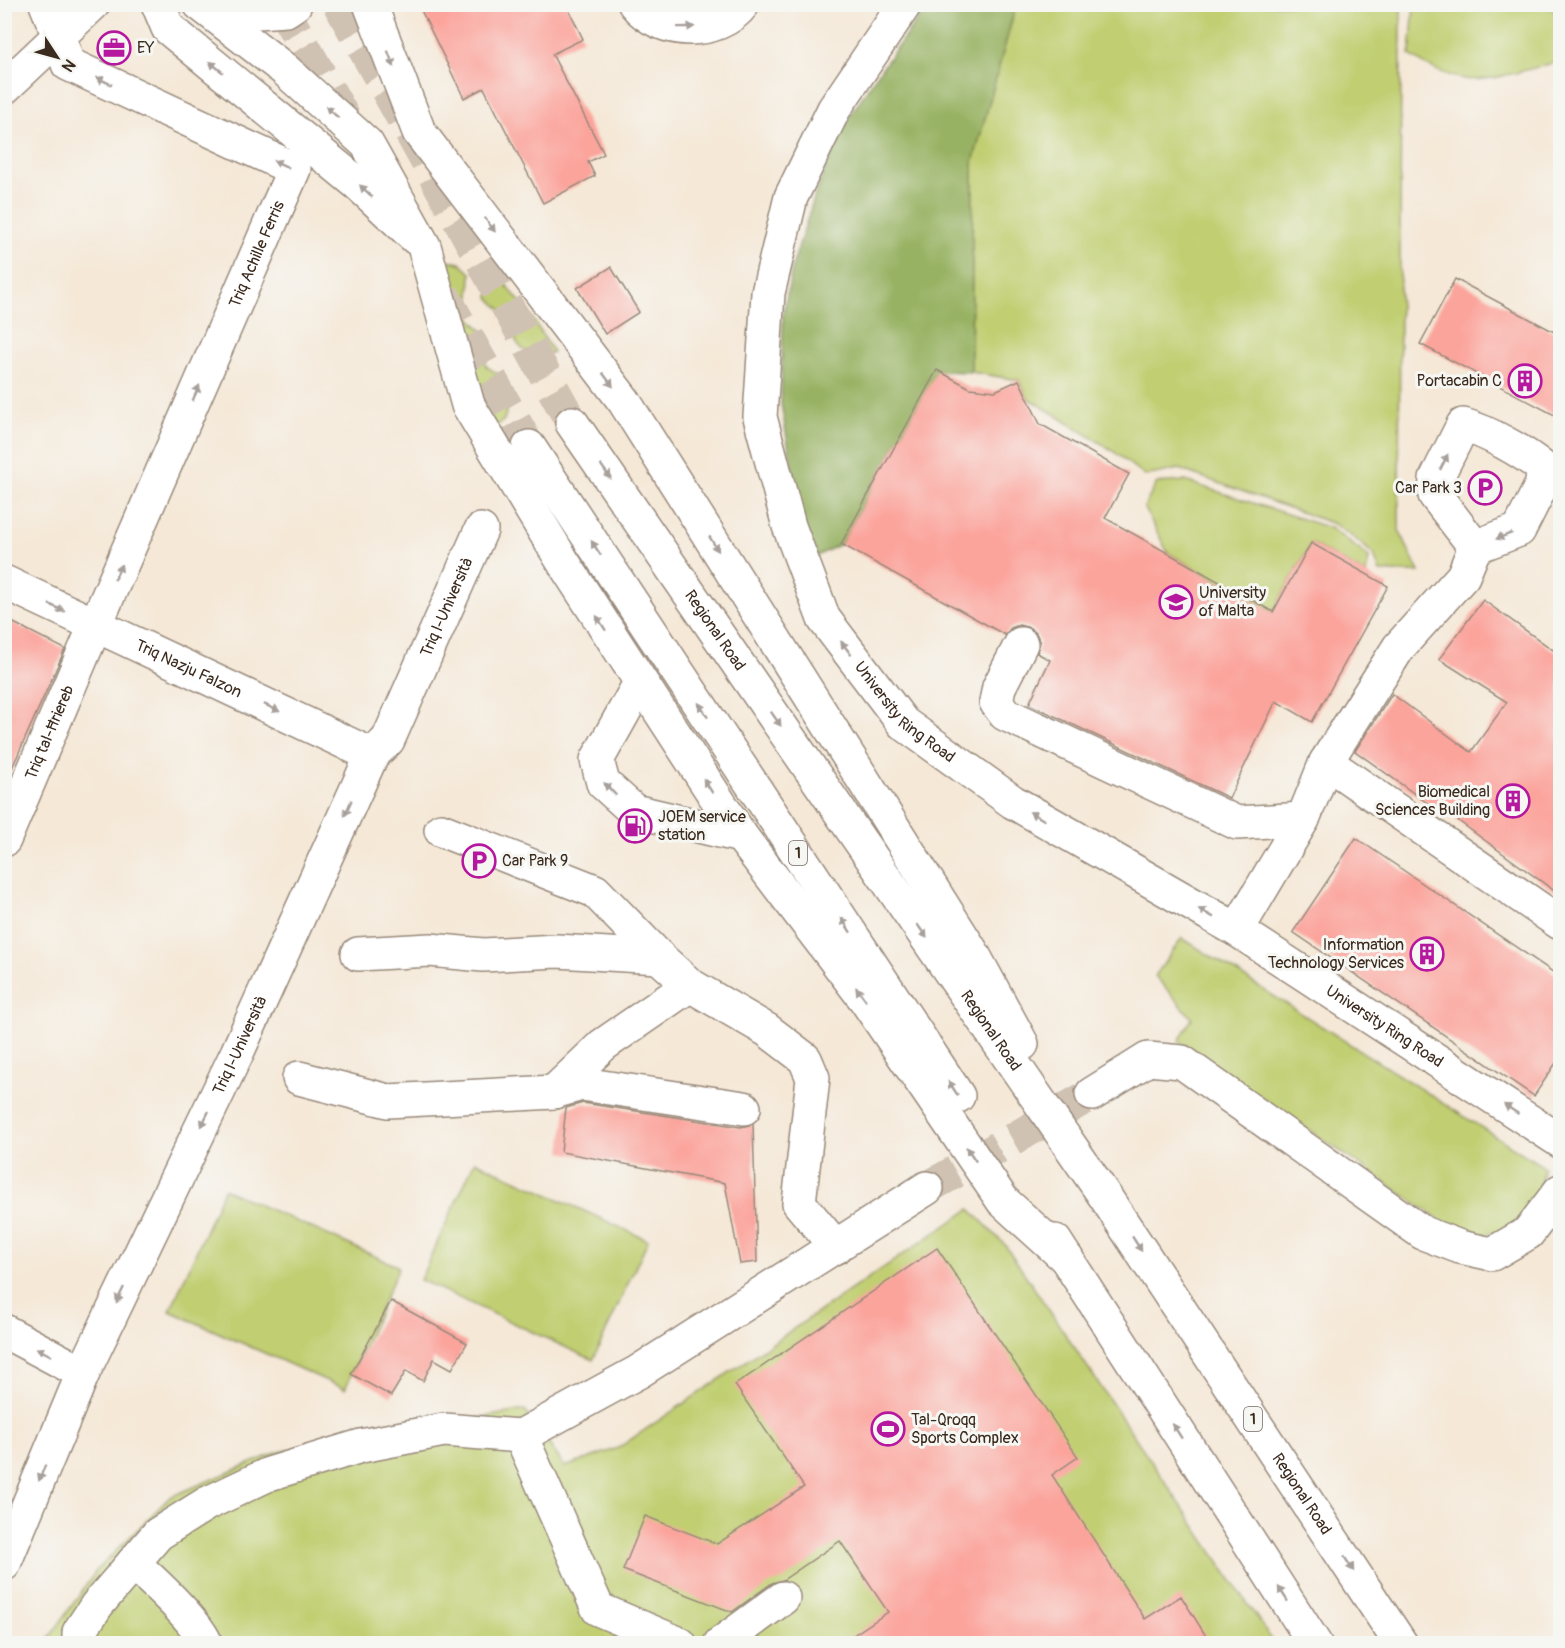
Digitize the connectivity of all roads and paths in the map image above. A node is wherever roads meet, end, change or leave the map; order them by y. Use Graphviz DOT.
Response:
graph roads {
  1 [pos="45,4"];
  2 [pos="93,4"];
  3 [pos="158,4"];
  4 [pos="295,4"];
  5 [pos="370,4"];
  6 [pos="635,4"];
  7 [pos="743,4"];
  8 [pos="905,4"];
  9 [pos="208,10"];
  10 [pos="59,36"];
  11 [pos="4,88"];
  12 [pos="424,246"];
  13 [pos="572,423"];
  14 [pos="529,447"];
  15 [pos="481,530"];
  16 [pos="1475,547"];
  17 [pos="4,582"];
  18 [pos="95,626"];
  19 [pos="1021,644"];
  20 [pos="640,683"];
  21 [pos="372,755"];
  22 [pos="1326,762"];
  23 [pos="1303,819"];
  24 [pos="441,830"];
  25 [pos="741,836"];
  26 [pos="4,840"];
  27 [pos="1560,923"];
  28 [pos="1237,930"];
  29 [pos="358,954"];
  30 [pos="659,957"];
  31 [pos="690,985"];
  32 [pos="299,1078"];
  33 [pos="554,1092"];
  34 [pos="1092,1094"];
  35 [pos="744,1108"];
  36 [pos="1560,1141"];
  37 [pos="927,1188"];
  38 [pos="1560,1191"];
  39 [pos="1104,1195"];
  40 [pos="836,1247"];
  41 [pos="1067,1259"];
  42 [pos="4,1331"];
  43 [pos="83,1373"];
  44 [pos="521,1437"];
  45 [pos="133,1563"];
  46 [pos="4,1564"];
  47 [pos="783,1598"];
  48 [pos="79,1644"];
  49 [pos="206,1644"];
  50 [pos="680,1644"];
  51 [pos="720,1644"];
  52 [pos="1315,1644"];
  53 [pos="1401,1644"];
  1 -- 10 [label="main road, Triq Achille Ferris"];
  2 -- 10 [label="main road"];
  12 -- 3 [label="main road, one-way"];
  4 -- 9 [label="main road"];
  5 -- 39 [label="main road, one-way"];
  6 -- 7 [label="main road, one-way"];
  28 -- 8 [label="main road, University Ring Road, one-way"];
  12 -- 9 [label="main road, one-way"];
  10 -- 11 [label="main road"];
  18 -- 10 [label="main road, Triq Achille Ferris, one-way"];
  20 -- 12 [label="main road, one-way"];
  13 -- 39 [label="main road, Regional Road / 1, one-way"];
  41 -- 14 [label="main road, 1, one-way"];
  15 -- 21 [label="main road, Triq l-Università"];
  16 -- 22 [label="main road"];
  17 -- 18 [label="main road, Triq Nazju Falzon, one-way"];
  18 -- 21 [label="main road, Triq Nazju Falzon, one-way"];
  18 -- 26 [label="main road, Triq tal-Ħriereb"];
  19 -- 23 [label="main road"];
  25 -- 20 [label="main road, one-way"];
  25 -- 20 [label="main road, one-way"];
  21 -- 43 [label="main road, Triq l-Università, one-way"];
  22 -- 23 [label="main road"];
  22 -- 27 [label="main road"];
  23 -- 28 [label="main road"];
  24 -- 30 [label="main road"];
  41 -- 25 [label="main road, one-way"];
  36 -- 28 [label="main road, University Ring Road, one-way"];
  29 -- 30 [label="main road"];
  30 -- 31 [label="main road"];
  31 -- 33 [label="main road"];
  31 -- 40 [label="main road"];
  32 -- 33 [label="main road"];
  33 -- 35 [label="main road"];
  34 -- 38 [label="main road"];
  37 -- 40 [label="main road"];
  39 -- 53 [label="main road, Regional Road / 1, one-way"];
  40 -- 44 [label="main road"];
  52 -- 41 [label="main road, 1, one-way"];
  43 -- 42 [label="main road, one-way"];
  43 -- 46 [label="main road, Triq l-Università, one-way"];
  44 -- 45 [label="main road"];
  44 -- 50 [label="main road"];
  45 -- 48 [label="main road"];
  45 -- 49 [label="main road"];
  47 -- 51 [label="main road"];
}
